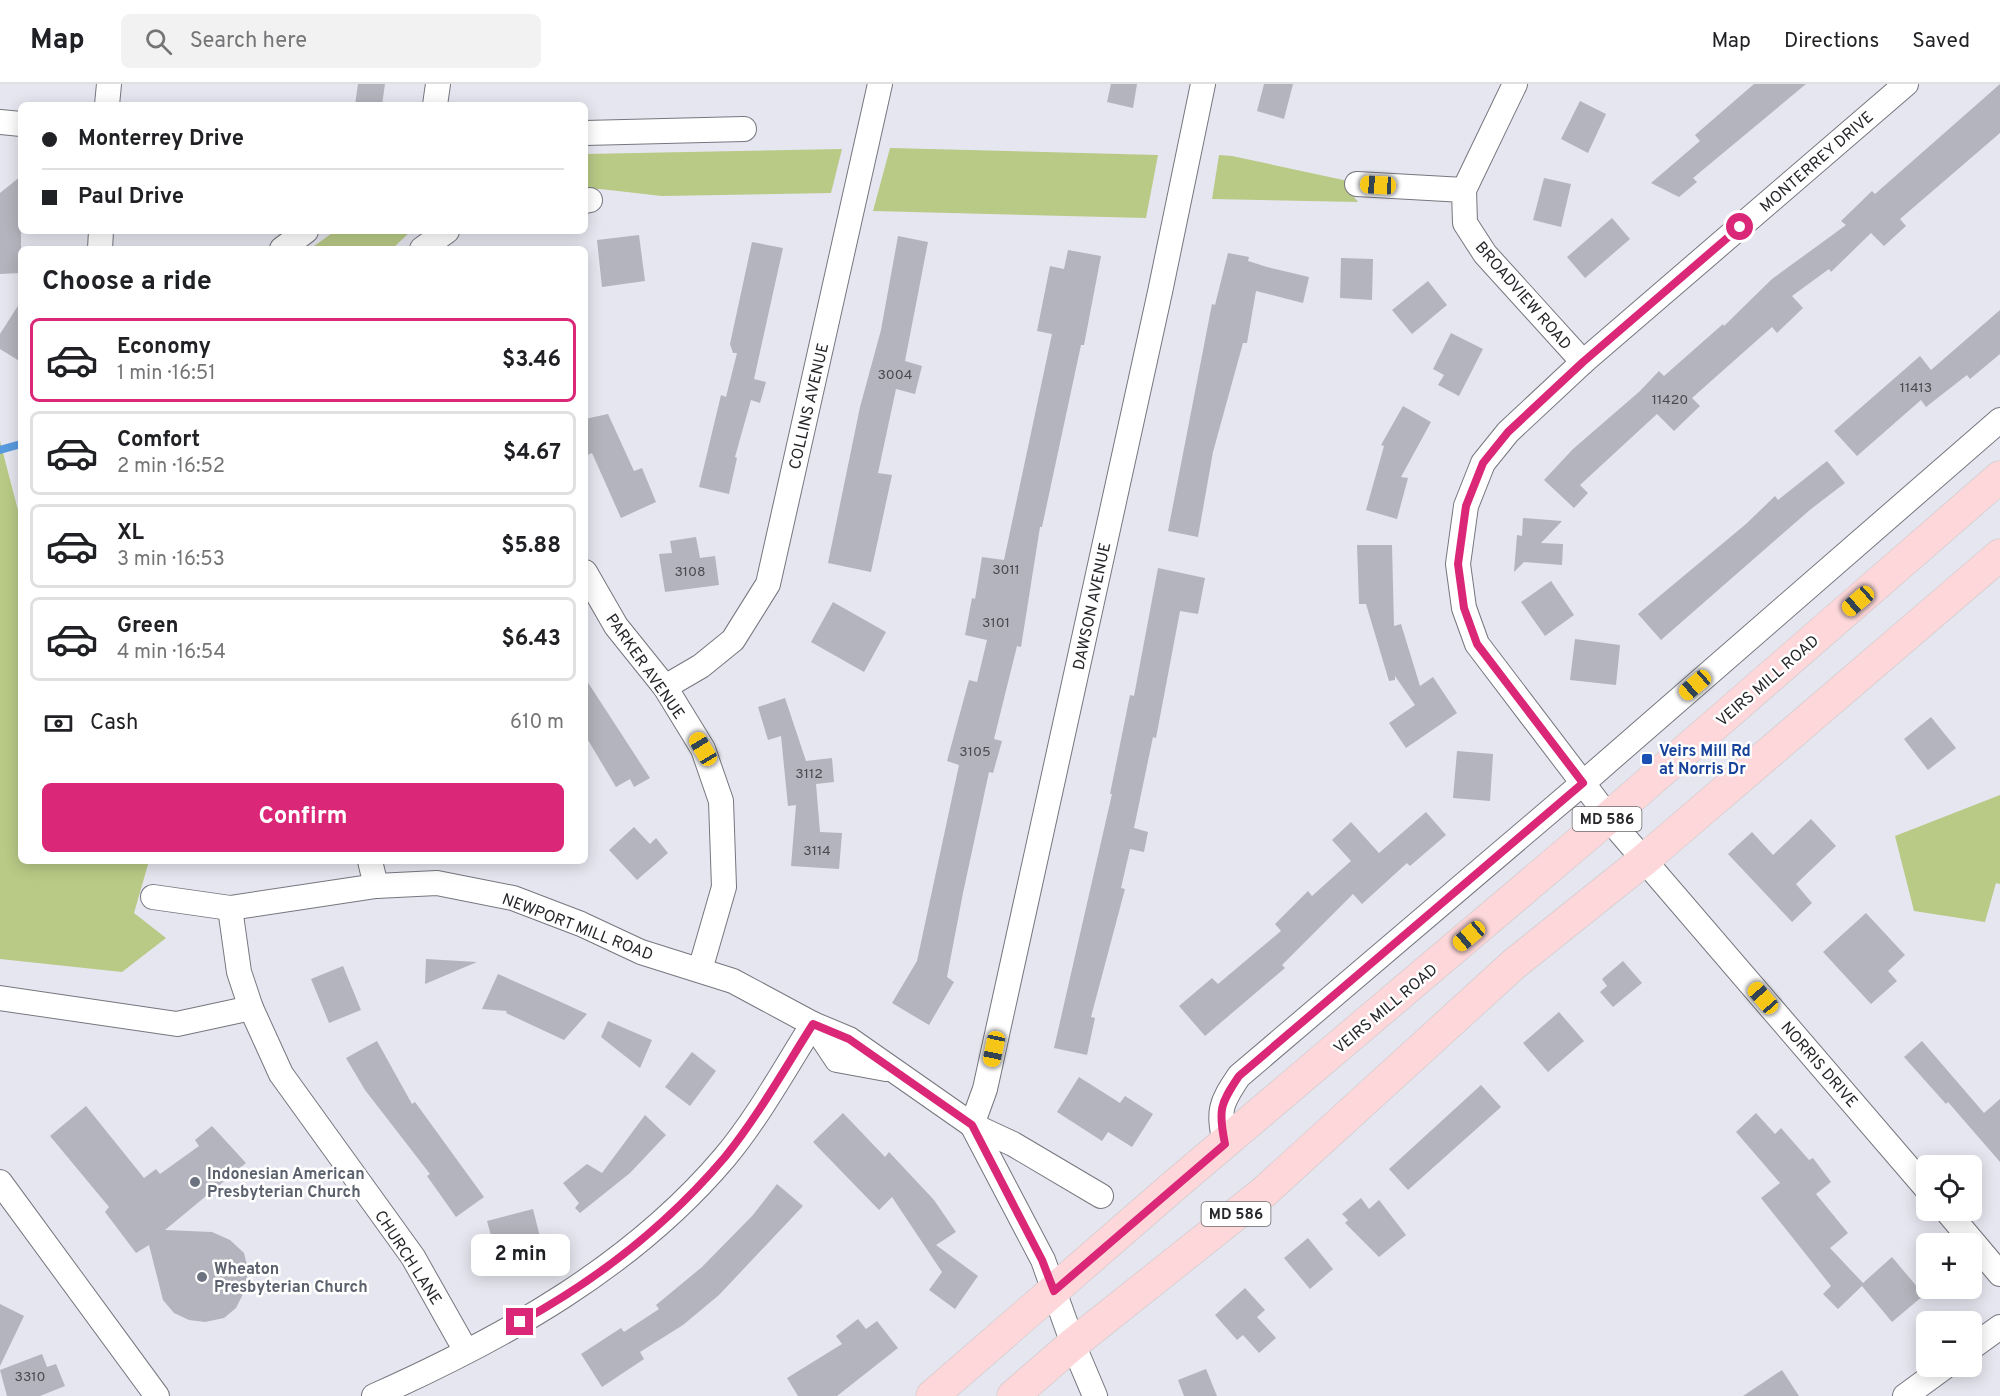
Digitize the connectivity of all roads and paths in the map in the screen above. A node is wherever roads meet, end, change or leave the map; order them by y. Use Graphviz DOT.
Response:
graph roads {
  1 [pos="109,84"];
  2 [pos="438,84"];
  3 [pos="879,84"];
  4 [pos="1203,84"];
  5 [pos="1515,84"];
  6 [pos="1906,84"];
  7 [pos="106,102"];
  8 [pos="435,102"];
  9 [pos="0,122"];
  10 [pos="18,124"];
  11 [pos="744,129"];
  12 [pos="588,133"];
  13 [pos="1357,184"];
  14 [pos="1464,190"];
  15 [pos="302,234"];
  16 [pos="444,234"];
  17 [pos="286,246"];
  18 [pos="426,246"];
  19 [pos="1583,362"];
  20 [pos="2000,420"];
  21 [pos="2000,477"];
  22 [pos="2000,555"];
  23 [pos="588,577"];
  24 [pos="665,687"];
  25 [pos="1583,783"];
  26 [pos="1615,825"];
  27 [pos="1644,860"];
  28 [pos="371,864"];
  29 [pos="376,886"];
  30 [pos="153,897"];
  31 [pos="230,908"];
  32 [pos="700,970"];
  33 [pos="0,998"];
  34 [pos="250,1008"];
  35 [pos="813,1024"];
  36 [pos="972,1125"];
  37 [pos="1225,1144"];
  38 [pos="1916,1176"];
  39 [pos="0,1182"];
  40 [pos="1101,1196"];
  41 [pos="1955,1221"];
  42 [pos="2000,1274"];
  43 [pos="1054,1291"];
  44 [pos="2000,1328"];
  45 [pos="1982,1340"];
  46 [pos="1072,1344"];
  47 [pos="466,1351"];
  48 [pos="1931,1377"];
  49 [pos="157,1396"];
  50 [pos="374,1396"];
  51 [pos="932,1396"];
  52 [pos="1013,1396"];
  53 [pos="1095,1396"];
  54 [pos="1905,1396"];
  1 -- 7 [label="street"];
  2 -- 8 [label="street"];
  3 -- 24 [label="street, COLLINS AVENUE"];
  4 -- 36 [label="street, DAWSON AVENUE"];
  5 -- 14 [label="street"];
  6 -- 19 [label="street, MONTERREY DRIVE"];
  9 -- 10 [label="street"];
  11 -- 12 [label="street"];
  13 -- 14 [label="street"];
  14 -- 19 [label="street, BROADVIEW ROAD"];
  15 -- 17 [label="street"];
  16 -- 18 [label="street"];
  19 -- 25 [label="street, MONTERREY DRIVE"];
  20 -- 25 [label="street"];
  21 -- 26 [label="main road, VEIRS MILL ROAD / MD 586"];
  22 -- 27 [label="main road, MD 586"];
  23 -- 24 [label="street, PARKER AVENUE"];
  24 -- 32 [label="street, PARKER AVENUE"];
  25 -- 26 [label="street, MONTERREY DRIVE"];
  25 -- 37 [label="street"];
  26 -- 27 [label="street, NORRIS DRIVE"];
  26 -- 37 [label="main road, VEIRS MILL ROAD / MD 586"];
  27 -- 38 [label="street, NORRIS DRIVE"];
  27 -- 46 [label="main road, MD 586"];
  28 -- 29 [label="street"];
  29 -- 31 [label="street, NEWPORT MILL ROAD"];
  29 -- 32 [label="street, NEWPORT MILL ROAD"];
  30 -- 31 [label="street, NEWPORT MILL ROAD"];
  31 -- 34 [label="street, CHURCH LANE"];
  32 -- 35 [label="street, NEWPORT MILL ROAD"];
  33 -- 34 [label="street"];
  34 -- 47 [label="street, CHURCH LANE"];
  35 -- 36 [label="street, NEWPORT MILL ROAD"];
  35 -- 47 [label="street"];
  36 -- 40 [label="street, NEWPORT MILL ROAD"];
  36 -- 43 [label="street, NEWPORT MILL ROAD"];
  37 -- 43 [label="main road, VEIRS MILL ROAD / MD 586"];
  39 -- 49 [label="street"];
  41 -- 42 [label="street"];
  43 -- 46 [label="street, NEWPORT MILL ROAD"];
  43 -- 51 [label="main road, VEIRS MILL ROAD / MD 586"];
  44 -- 45 [label="street"];
  46 -- 52 [label="main road, MD 586"];
  46 -- 53 [label="street, NEWPORT MILL ROAD"];
  47 -- 50 [label="street"];
  48 -- 54 [label="street"];
}
